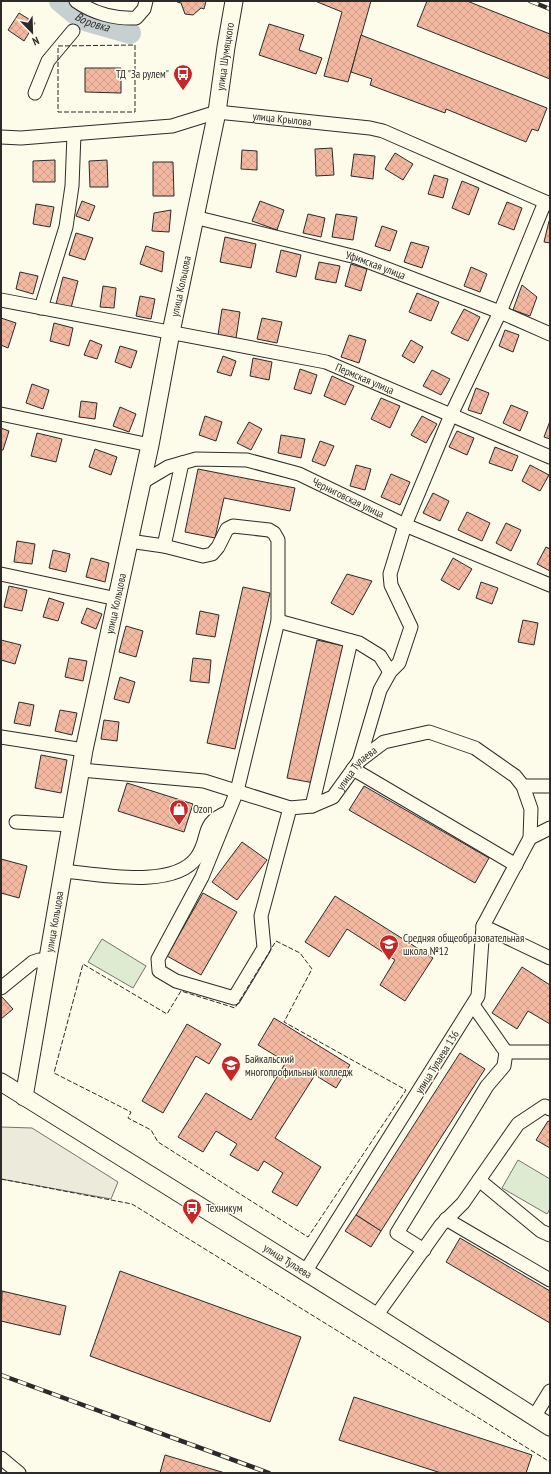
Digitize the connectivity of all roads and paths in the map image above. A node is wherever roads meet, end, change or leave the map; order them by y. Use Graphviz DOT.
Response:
graph roads {
  1 [pos="76,1"];
  2 [pos="146,1"];
  3 [pos="234,1"];
  4 [pos="73,31"];
  5 [pos="35,93"];
  6 [pos="217,112"];
  7 [pos="74,134"];
  8 [pos="1,137"];
  9 [pos="548,203"];
  10 [pos="194,217"];
  11 [pos="1,300"];
  12 [pos="42,308"];
  13 [pos="500,312"];
  14 [pos="171,332"];
  15 [pos="550,334"];
  16 [pos="1,414"];
  17 [pos="451,415"];
  18 [pos="150,445"];
  19 [pos="550,457"];
  20 [pos="182,463"];
  21 [pos="141,483"];
  22 [pos="405,524"];
  23 [pos="129,541"];
  24 [pos="164,546"];
  25 [pos="1,574"];
  26 [pos="550,585"];
  27 [pos="117,599"];
  28 [pos="278,622"];
  29 [pos="351,640"];
  30 [pos="390,672"];
  31 [pos="1,737"];
  32 [pos="84,750"];
  33 [pos="356,765"];
  34 [pos="81,770"];
  35 [pos="523,786"];
  36 [pos="550,786"];
  37 [pos="237,792"];
  38 [pos="312,806"];
  39 [pos="290,808"];
  40 [pos="228,812"];
  41 [pos="16,822"];
  42 [pos="71,825"];
  43 [pos="550,828"];
  44 [pos="530,838"];
  45 [pos="516,865"];
  46 [pos="63,871"];
  47 [pos="483,926"];
  48 [pos="550,958"];
  49 [pos="48,962"];
  50 [pos="1,988"];
  51 [pos="473,1005"];
  52 [pos="506,1052"];
  53 [pos="550,1052"];
  54 [pos="1,1082"];
  55 [pos="24,1097"];
  56 [pos="550,1109"];
  57 [pos="479,1180"];
  58 [pos="446,1220"];
  59 [pos="550,1235"];
  60 [pos="424,1250"];
  61 [pos="305,1272"];
  62 [pos="550,1280"];
  63 [pos="376,1316"];
  64 [pos="550,1391"];
  65 [pos="534,1417"];
  66 [pos="550,1427"];
  67 [pos="1,1458"];
  68 [pos="19,1473"];
  1 -- 2 [label="street"];
  3 -- 6 [label="main road, улица Шумяцкого"];
  4 -- 5 [label="street"];
  6 -- 7 [label="street, улица Крылова"];
  6 -- 9 [label="street, улица Крылова"];
  6 -- 10 [label="main road, улица Кольцова"];
  7 -- 8 [label="street, улица Крылова"];
  7 -- 12 [label="street"];
  9 -- 13 [label="street"];
  10 -- 13 [label="street, Уфимская улица"];
  10 -- 14 [label="main road, улица Кольцова"];
  11 -- 12 [label="street, Пермская улица"];
  12 -- 14 [label="street, Пермская улица"];
  13 -- 15 [label="street, Уфимская улица"];
  13 -- 17 [label="street"];
  14 -- 17 [label="street, Пермская улица"];
  14 -- 18 [label="main road, улица Кольцова"];
  16 -- 18 [label="street"];
  17 -- 19 [label="street, Пермская улица"];
  17 -- 22 [label="street"];
  18 -- 21 [label="main road, улица Кольцова"];
  20 -- 21 [label="street, Черниговская улица"];
  20 -- 22 [label="street, Черниговская улица"];
  20 -- 24 [label="street"];
  21 -- 23 [label="main road, улица Кольцова"];
  22 -- 26 [label="street, Черниговская улица"];
  22 -- 30 [label="street"];
  23 -- 24 [label="street"];
  23 -- 27 [label="main road, улица Кольцова"];
  24 -- 28 [label="street"];
  25 -- 27 [label="street"];
  27 -- 32 [label="main road, улица Кольцова"];
  28 -- 29 [label="street"];
  28 -- 37 [label="street"];
  29 -- 30 [label="street"];
  29 -- 38 [label="street"];
  30 -- 33 [label="street"];
  31 -- 32 [label="street"];
  32 -- 34 [label="main road, улица Кольцова"];
  33 -- 35 [label="street, улица Тулаева"];
  33 -- 38 [label="street, улица Тулаева"];
  33 -- 45 [label="street"];
  34 -- 37 [label="street, улица Тулаева"];
  34 -- 42 [label="main road, улица Кольцова"];
  35 -- 36 [label="street"];
  35 -- 44 [label="street, улица Тулаева"];
  37 -- 39 [label="street, улица Тулаева"];
  37 -- 40 [label="street"];
  38 -- 39 [label="street, улица Тулаева"];
  39 -- 40 [label="street"];
  40 -- 46 [label="street"];
  41 -- 42 [label="street"];
  42 -- 46 [label="main road, улица Кольцова"];
  43 -- 44 [label="street"];
  44 -- 45 [label="street, улица Тулаева 136"];
  45 -- 47 [label="street, улица Тулаева 136"];
  46 -- 49 [label="main road, улица Кольцова"];
  47 -- 48 [label="street"];
  47 -- 51 [label="street, улица Тулаева 136"];
  49 -- 50 [label="street"];
  49 -- 55 [label="main road, улица Кольцова"];
  51 -- 52 [label="street"];
  51 -- 61 [label="street, улица Тулаева 136"];
  52 -- 53 [label="street"];
  52 -- 60 [label="street"];
  54 -- 55 [label="main road, улица Тулаева"];
  55 -- 61 [label="main road, улица Тулаева"];
  56 -- 57 [label="street"];
  57 -- 58 [label="street"];
  57 -- 59 [label="street"];
  58 -- 60 [label="street"];
  58 -- 62 [label="street"];
  60 -- 63 [label="street"];
  61 -- 63 [label="main road, улица Тулаева"];
  63 -- 65 [label="main road, улица Тулаева"];
  64 -- 65 [label="street"];
  65 -- 66 [label="main road, улица Тулаева"];
  67 -- 68 [label="street"];
}
